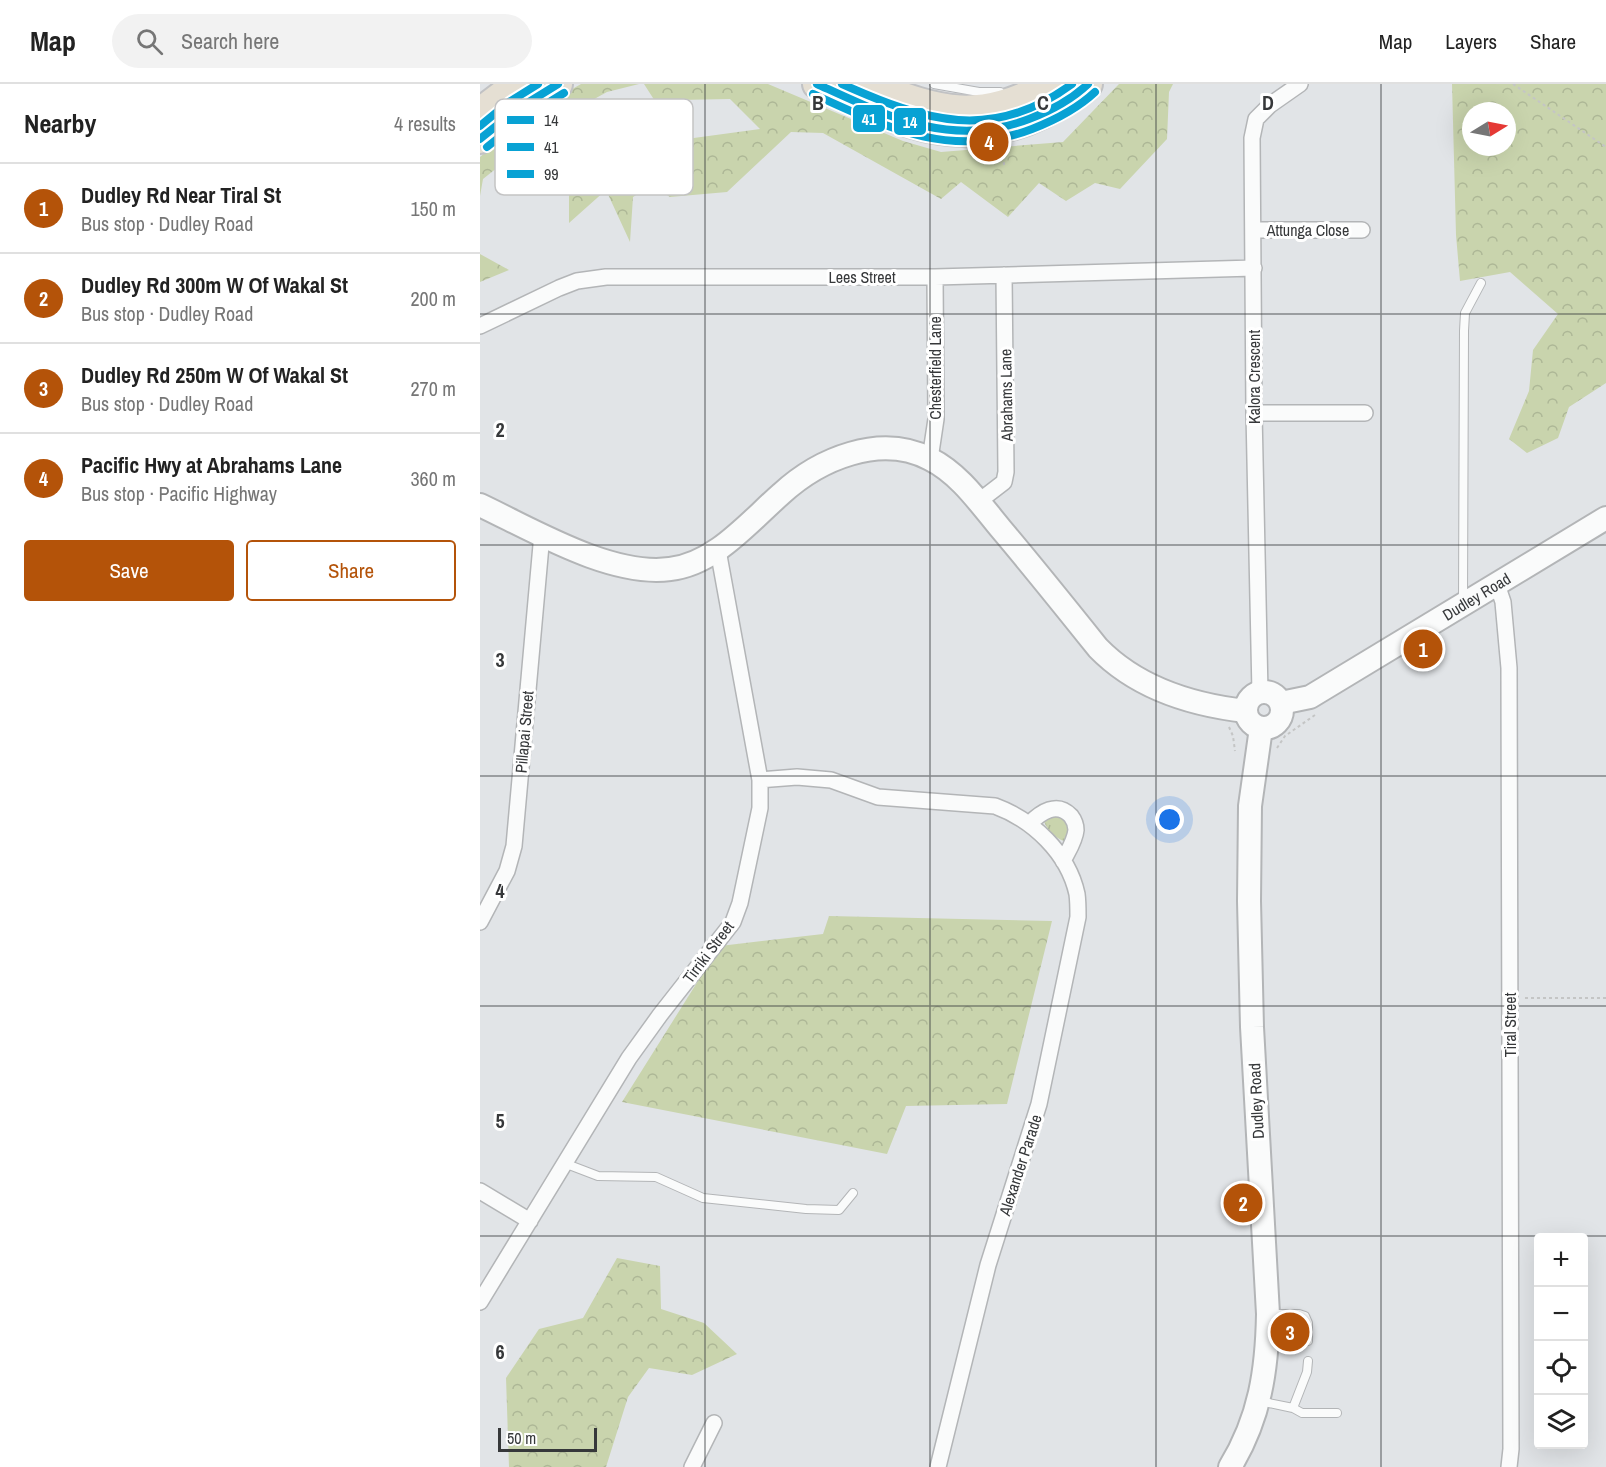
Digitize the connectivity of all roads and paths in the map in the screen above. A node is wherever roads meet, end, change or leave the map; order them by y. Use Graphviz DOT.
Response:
graph roads {
  1 [pos="517,84"];
  2 [pos="558,84"];
  3 [pos="817,84"];
  4 [pos="870,84"];
  5 [pos="934,84"];
  6 [pos="1050,84"];
  7 [pos="1088,84"];
  8 [pos="1300,84"];
  9 [pos="1513,84"];
  10 [pos="1021,98"];
  11 [pos="497,99"];
  12 [pos="534,99"];
  13 [pos="495,101"];
  14 [pos="480,112"];
  15 [pos="495,127"];
  16 [pos="480,139"];
  17 [pos="1003,145"];
  18 [pos="1606,147"];
  19 [pos="1004,165"];
  20 [pos="1253,230"];
  21 [pos="1362,230"];
  22 [pos="1254,268"];
  23 [pos="1004,275"];
  24 [pos="934,278"];
  25 [pos="1481,283"];
  26 [pos="480,326"];
  27 [pos="1254,413"];
  28 [pos="1365,413"];
  29 [pos="930,459"];
  30 [pos="978,502"];
  31 [pos="480,505"];
  32 [pos="1606,518"];
  33 [pos="542,534"];
  34 [pos="718,550"];
  35 [pos="1497,584"];
  36 [pos="1463,603"];
  37 [pos="1260,693"];
  38 [pos="1281,703"];
  39 [pos="1246,711"];
  40 [pos="1318,713"];
  41 [pos="1225,724"];
  42 [pos="1261,728"];
  43 [pos="1234,751"];
  44 [pos="1275,751"];
  45 [pos="760,780"];
  46 [pos="1029,824"];
  47 [pos="1063,861"];
  48 [pos="480,922"];
  49 [pos="1510,997"];
  50 [pos="1606,998"];
  51 [pos="564,1163"];
  52 [pos="480,1191"];
  53 [pos="853,1193"];
  54 [pos="530,1221"];
  55 [pos="480,1302"];
  56 [pos="1268,1314"];
  57 [pos="1308,1341"];
  58 [pos="1308,1361"];
  59 [pos="1258,1401"];
  60 [pos="1293,1408"];
  61 [pos="1337,1413"];
  62 [pos="714,1423"];
  63 [pos="692,1467"];
  64 [pos="938,1467"];
  65 [pos="1230,1467"];
  66 [pos="1509,1467"];
  1 -- 11 [label="highway"];
  2 -- 12 [label="highway"];
  3 -- 7 [label="highway"];
  4 -- 10 [label="highway"];
  5 -- 10 [label="lane"];
  6 -- 10 [label="highway"];
  8 -- 20 [label="street, Kalora Crescent"];
  9 -- 18 [label="path"];
  13 -- 14 [label="highway"];
  15 -- 16 [label="highway"];
  17 -- 19 [label="path"];
  20 -- 21 [label="street, Attunga Close"];
  20 -- 22 [label="street, Kalora Crescent"];
  22 -- 23 [label="street, Lees Street"];
  22 -- 27 [label="street, Kalora Crescent"];
  23 -- 24 [label="street, Lees Street"];
  23 -- 30 [label="street, Abrahams Lane"];
  24 -- 26 [label="street, Lees Street"];
  24 -- 29 [label="street, Chesterfield Lane"];
  25 -- 36 [label="lane"];
  27 -- 28 [label="street"];
  27 -- 37 [label="street, Kalora Crescent"];
  29 -- 30 [label="main road"];
  29 -- 34 [label="main road"];
  30 -- 39 [label="main road"];
  31 -- 33 [label="main road"];
  32 -- 35 [label="main road, Dudley Road"];
  33 -- 34 [label="main road"];
  33 -- 48 [label="street, Pillapai Street"];
  34 -- 45 [label="street, Tirriki Street"];
  35 -- 36 [label="main road, Dudley Road"];
  35 -- 49 [label="street, Tiral Street"];
  36 -- 38 [label="main road, Dudley Road"];
  37 -- 38 [label="main road"];
  37 -- 39 [label="main road"];
  38 -- 42 [label="main road"];
  39 -- 42 [label="main road"];
  40 -- 44 [label="path"];
  41 -- 43 [label="path"];
  42 -- 56 [label="main road, Dudley Road"];
  45 -- 46 [label="street, Alexander Parade"];
  45 -- 51 [label="street, Tirriki Street"];
  46 -- 47 [label="street, Alexander Parade"];
  46 -- 47 [label="street"];
  47 -- 64 [label="street, Alexander Parade"];
  49 -- 50 [label="path"];
  49 -- 66 [label="street, Tiral Street"];
  51 -- 53 [label="lane"];
  51 -- 54 [label="street, Tirriki Street"];
  52 -- 54 [label="street"];
  54 -- 55 [label="street, Tirriki Street"];
  56 -- 57 [label="lane"];
  56 -- 59 [label="main road, Dudley Road"];
  58 -- 60 [label="lane"];
  59 -- 60 [label="lane"];
  59 -- 65 [label="main road, Dudley Road"];
  60 -- 61 [label="lane"];
  62 -- 63 [label="street"];
}
